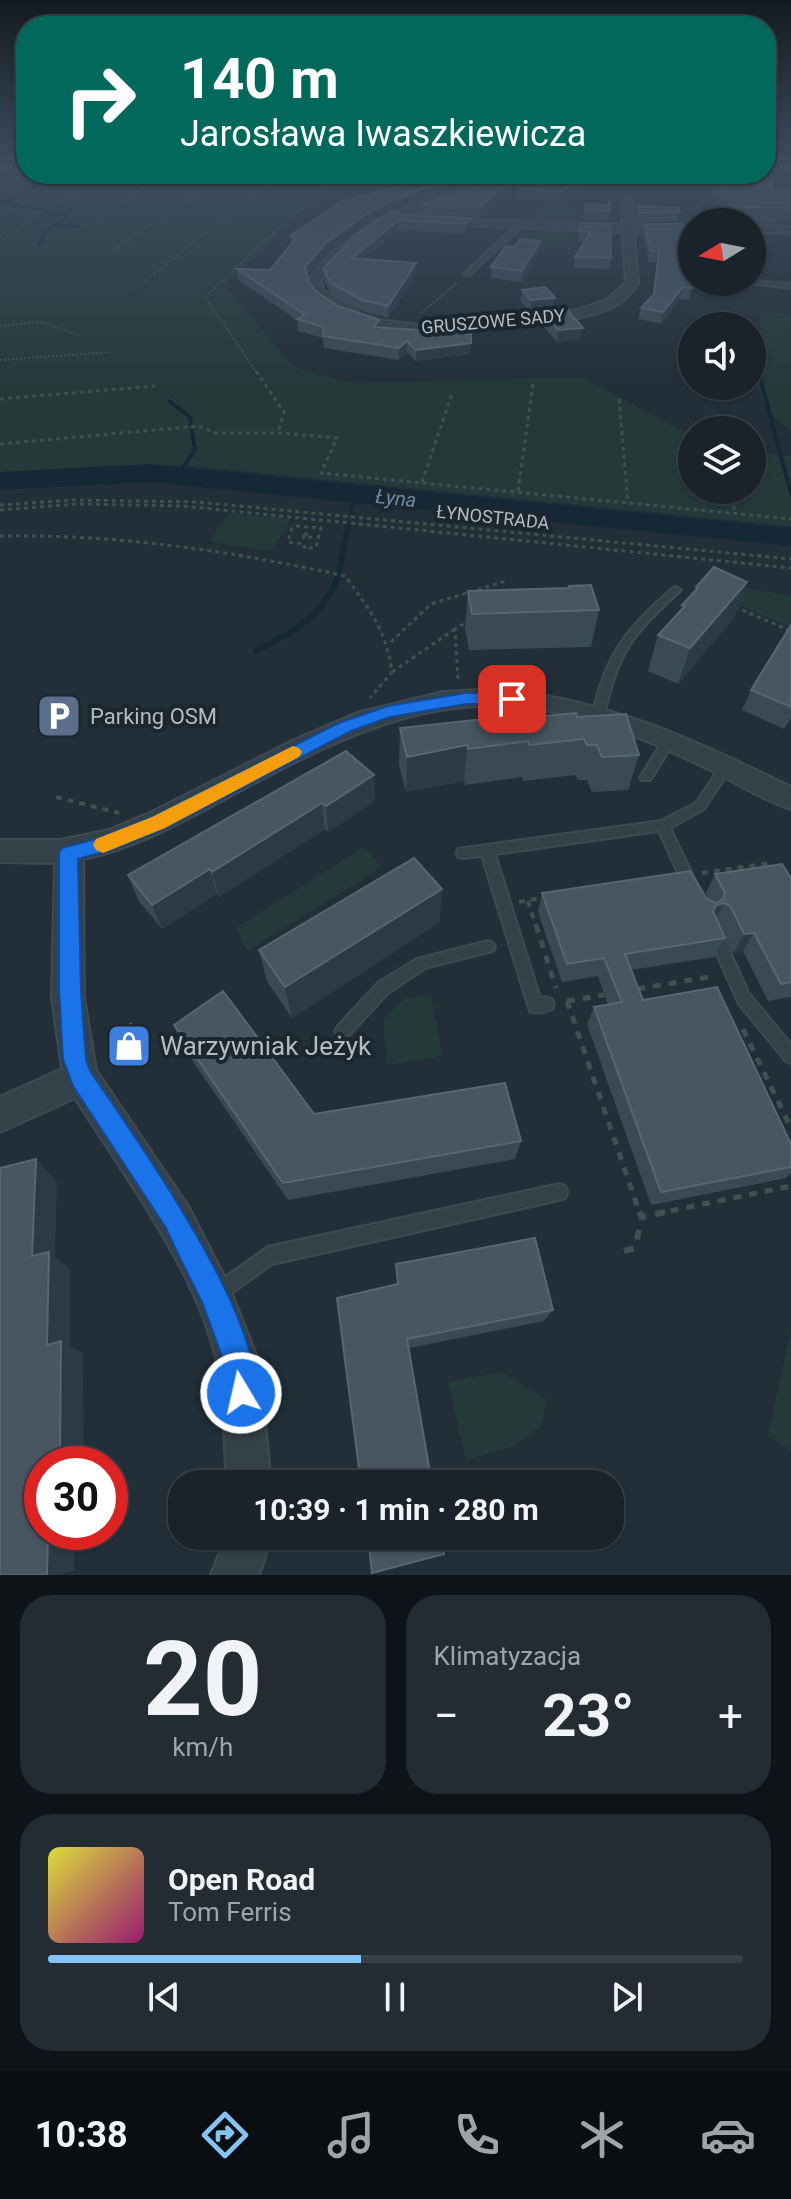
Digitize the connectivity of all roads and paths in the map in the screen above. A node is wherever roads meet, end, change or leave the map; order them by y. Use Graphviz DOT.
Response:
graph roads {
  1 [pos="127,240"];
  2 [pos="196,240"];
  3 [pos="266,240"];
  4 [pos="349,240"];
  5 [pos="503,240"];
  6 [pos="630,240"];
  7 [pos="112,251"];
  8 [pos="467,274"];
  9 [pos="766,284"];
  10 [pos="791,286"];
  11 [pos="135,289"];
  12 [pos="0,326"];
  13 [pos="404,328"];
  14 [pos="80,336"];
  15 [pos="112,352"];
  16 [pos="0,360"];
  17 [pos="533,384"];
  18 [pos="156,386"];
  19 [pos="453,391"];
  20 [pos="0,399"];
  21 [pos="619,399"];
  22 [pos="278,433"];
  23 [pos="0,444"];
  24 [pos="422,482"];
  25 [pos="518,491"];
  26 [pos="628,503"];
  27 [pos="733,504"];
  28 [pos="0,508"];
  29 [pos="735,513"];
  30 [pos="791,519"];
  31 [pos="309,527"];
  32 [pos="0,536"];
  33 [pos="319,537"];
  34 [pos="307,538"];
  35 [pos="791,559"];
  36 [pos="791,568"];
  37 [pos="506,581"];
  38 [pos="676,590"];
  39 [pos="726,604"];
  40 [pos="479,615"];
  41 [pos="455,629"];
  42 [pos="791,631"];
  43 [pos="390,643"];
  44 [pos="392,672"];
  45 [pos="458,683"];
  46 [pos="367,701"];
  47 [pos="599,712"];
  48 [pos="670,739"];
  49 [pos="726,767"];
  50 [pos="646,777"];
  51 [pos="56,797"];
  52 [pos="791,799"];
  53 [pos="119,813"];
  54 [pos="663,826"];
  55 [pos="487,850"];
  56 [pos="0,851"];
  57 [pos="69,853"];
  58 [pos="463,853"];
  59 [pos="770,863"];
  60 [pos="692,874"];
  61 [pos="554,896"];
  62 [pos="528,900"];
  63 [pos="699,901"];
  64 [pos="516,902"];
  65 [pos="713,931"];
  66 [pos="488,947"];
  67 [pos="714,966"];
  68 [pos="717,975"];
  69 [pos="724,989"];
  70 [pos="625,992"];
  71 [pos="604,995"];
  72 [pos="567,1001"];
  73 [pos="547,1004"];
  74 [pos="737,1017"];
  75 [pos="343,1031"];
  76 [pos="791,1056"];
  77 [pos="81,1078"];
  78 [pos="0,1115"];
  79 [pos="791,1128"];
  80 [pos="791,1186"];
  81 [pos="559,1192"];
  82 [pos="642,1217"];
  83 [pos="624,1251"];
  84 [pos="213,1296"];
  85 [pos="248,1470"];
  86 [pos="244,1550"];
  87 [pos="235,1575"];
  1 -- 7 [label="path"];
  2 -- 11 [label="path"];
  3 -- 22 [label="path"];
  4 -- 13 [label="street, GRUSZOWE SADY"];
  5 -- 8 [label="lane"];
  6 -- 13 [label="street, GRUSZOWE SADY"];
  8 -- 13 [label="path"];
  9 -- 10 [label="lane"];
  12 -- 14 [label="path"];
  15 -- 16 [label="path"];
  17 -- 25 [label="path"];
  18 -- 20 [label="path"];
  19 -- 24 [label="path"];
  21 -- 26 [label="path"];
  22 -- 23 [label="path"];
  22 -- 24 [label="path"];
  24 -- 25 [label="path"];
  25 -- 26 [label="path"];
  26 -- 29 [label="path"];
  27 -- 29 [label="path"];
  28 -- 35 [label="path, ŁYNOSTRADA"];
  28 -- 36 [label="path"];
  29 -- 30 [label="path"];
  31 -- 33 [label="path"];
  31 -- 34 [label="path"];
  31 -- 34 [label="path"];
  32 -- 43 [label="path"];
  33 -- 34 [label="path"];
  33 -- 34 [label="path"];
  37 -- 43 [label="path"];
  38 -- 47 [label="lane"];
  39 -- 42 [label="path"];
  40 -- 41 [label="path"];
  41 -- 44 [label="path"];
  41 -- 45 [label="path"];
  43 -- 44 [label="path"];
  44 -- 46 [label="path"];
  47 -- 48 [label="street"];
  47 -- 57 [label="street"];
  48 -- 49 [label="street"];
  48 -- 50 [label="lane"];
  49 -- 52 [label="street"];
  49 -- 54 [label="lane"];
  51 -- 53 [label="path"];
  54 -- 55 [label="lane"];
  54 -- 63 [label="lane"];
  55 -- 58 [label="lane"];
  55 -- 73 [label="lane"];
  56 -- 57 [label="street"];
  57 -- 77 [label="street"];
  59 -- 60 [label="path"];
  61 -- 62 [label="path"];
  62 -- 64 [label="path"];
  62 -- 72 [label="path"];
  65 -- 76 [label="lane"];
  66 -- 75 [label="lane"];
  67 -- 68 [label="path"];
  68 -- 69 [label="path"];
  68 -- 70 [label="path"];
  71 -- 72 [label="path"];
  72 -- 82 [label="path"];
  74 -- 79 [label="path"];
  77 -- 78 [label="street"];
  77 -- 84 [label="street"];
  80 -- 82 [label="path"];
  81 -- 84 [label="lane"];
  82 -- 83 [label="path"];
  84 -- 85 [label="street"];
  86 -- 87 [label="street"];
}
